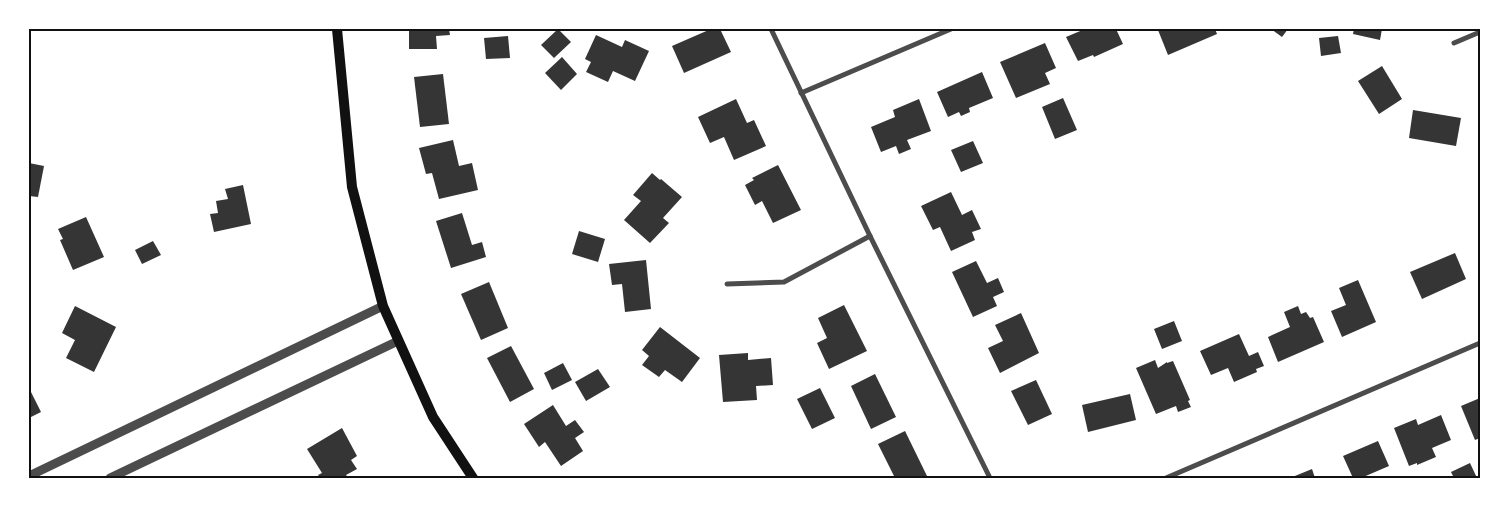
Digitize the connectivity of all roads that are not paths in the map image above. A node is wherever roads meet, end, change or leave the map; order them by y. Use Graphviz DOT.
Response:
graph roads {
  1 [pos="337,29"];
  2 [pos="771,29"];
  3 [pos="951,29"];
  4 [pos="1480,32"];
  5 [pos="1454,43"];
  6 [pos="801,93"];
  7 [pos="870,236"];
  8 [pos="728,284"];
  9 [pos="383,306"];
  10 [pos="398,341"];
  11 [pos="1480,343"];
  12 [pos="29,476"];
  13 [pos="110,478"];
  14 [pos="473,478"];
  15 [pos="990,478"];
  16 [pos="1166,478"];
  1 -- 9 [label="main road"];
  2 -- 6 [label="street"];
  3 -- 6 [label="street"];
  4 -- 5 [label="street"];
  6 -- 7 [label="street"];
  7 -- 8 [label="street"];
  7 -- 15 [label="street"];
  9 -- 10 [label="main road"];
  9 -- 12 [label="street"];
  10 -- 13 [label="street"];
  10 -- 14 [label="main road"];
  11 -- 16 [label="street"];
}
